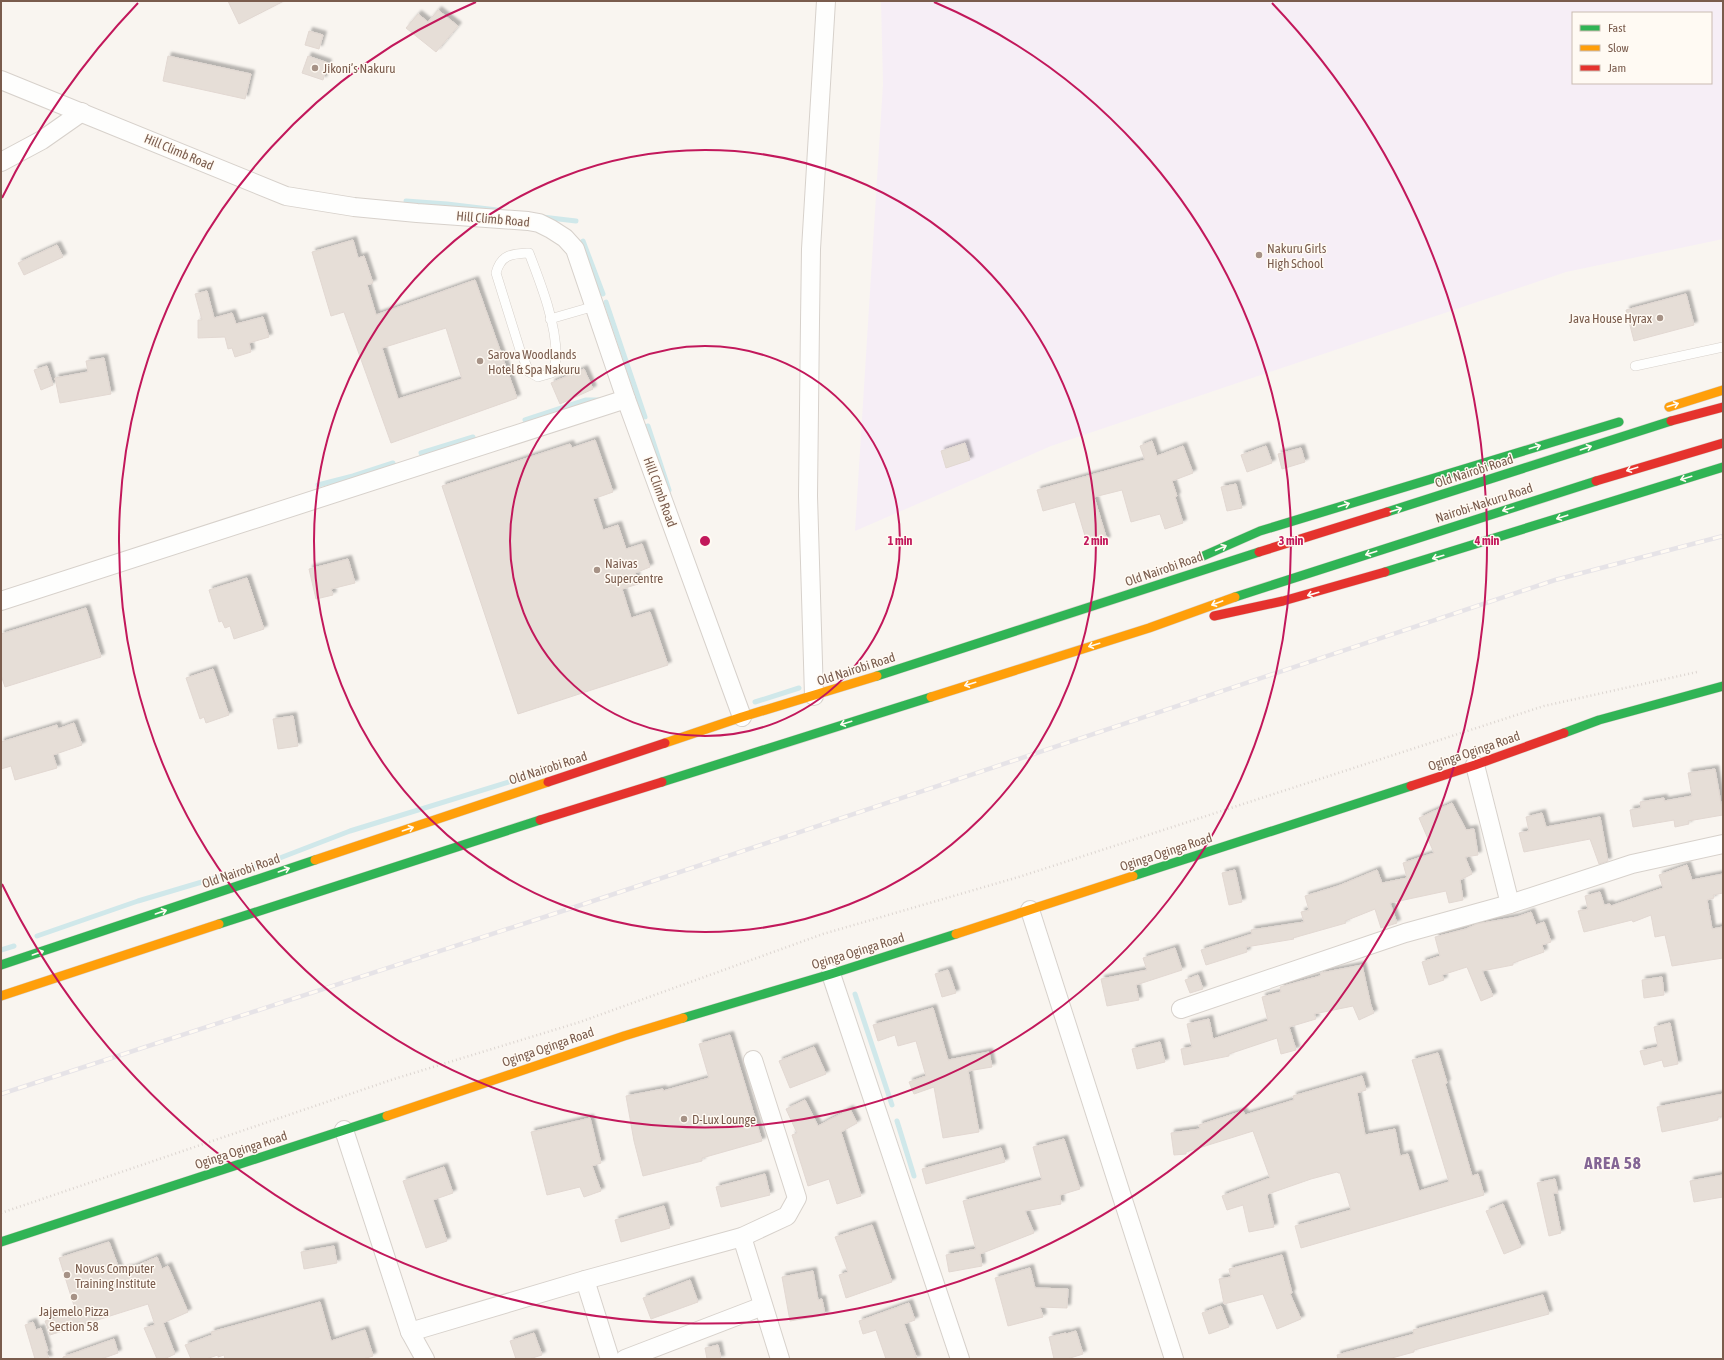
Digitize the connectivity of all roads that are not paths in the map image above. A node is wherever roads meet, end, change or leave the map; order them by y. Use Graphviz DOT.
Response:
graph roads {
  1 [pos="826,1"];
  2 [pos="1,80"];
  3 [pos="82,112"];
  4 [pos="1,162"];
  5 [pos="595,306"];
  6 [pos="550,320"];
  7 [pos="1723,347"];
  8 [pos="1635,366"];
  9 [pos="1723,390"];
  10 [pos="626,399"];
  11 [pos="1723,407"];
  12 [pos="1662,409"];
  13 [pos="1624,420"];
  14 [pos="1723,443"];
  15 [pos="1723,467"];
  16 [pos="1137,592"];
  17 [pos="1,601"];
  18 [pos="1149,628"];
  19 [pos="1723,686"];
  20 [pos="814,696"];
  21 [pos="742,717"];
  22 [pos="1475,765"];
  23 [pos="1723,844"];
  24 [pos="1510,904"];
  25 [pos="1030,910"];
  26 [pos="1,965"];
  27 [pos="831,974"];
  28 [pos="1,996"];
  29 [pos="1181,1009"];
  30 [pos="753,1060"];
  31 [pos="344,1130"];
  32 [pos="742,1237"];
  33 [pos="1,1242"];
  34 [pos="585,1280"];
  35 [pos="763,1306"];
  36 [pos="410,1332"];
  37 [pos="424,1359"];
  38 [pos="610,1359"];
  39 [pos="626,1359"];
  40 [pos="780,1359"];
  41 [pos="960,1359"];
  42 [pos="1174,1359"];
  1 -- 20 [label="street"];
  2 -- 3 [label="street, Hill Climb Road"];
  3 -- 4 [label="street"];
  3 -- 5 [label="street, Hill Climb Road"];
  5 -- 6 [label="lane"];
  5 -- 10 [label="street, Hill Climb Road"];
  6 -- 6 [label="lane"];
  7 -- 8 [label="lane"];
  12 -- 9 [label="main road, one-way"];
  10 -- 17 [label="street"];
  10 -- 21 [label="street, Hill Climb Road"];
  16 -- 11 [label="main road, Old Nairobi Road, one-way"];
  16 -- 13 [label="main road, one-way"];
  14 -- 18 [label="main road, Nairobi-Nakuru Road, one-way"];
  15 -- 18 [label="main road, one-way"];
  16 -- 20 [label="main road, Old Nairobi Road"];
  18 -- 28 [label="main road, one-way"];
  19 -- 22 [label="main road, Oginga Oginga Road"];
  20 -- 21 [label="main road, Old Nairobi Road"];
  26 -- 21 [label="main road, Old Nairobi Road, one-way"];
  22 -- 24 [label="street"];
  22 -- 25 [label="main road, Oginga Oginga Road"];
  23 -- 24 [label="street"];
  24 -- 29 [label="street"];
  25 -- 27 [label="main road, Oginga Oginga Road"];
  25 -- 42 [label="street"];
  27 -- 31 [label="main road, Oginga Oginga Road"];
  27 -- 41 [label="street"];
  30 -- 32 [label="street"];
  31 -- 33 [label="main road, Oginga Oginga Road"];
  31 -- 36 [label="street"];
  32 -- 34 [label="street"];
  32 -- 35 [label="street"];
  34 -- 36 [label="street"];
  34 -- 38 [label="street"];
  35 -- 39 [label="street"];
  35 -- 40 [label="street"];
  36 -- 37 [label="street"];
}
